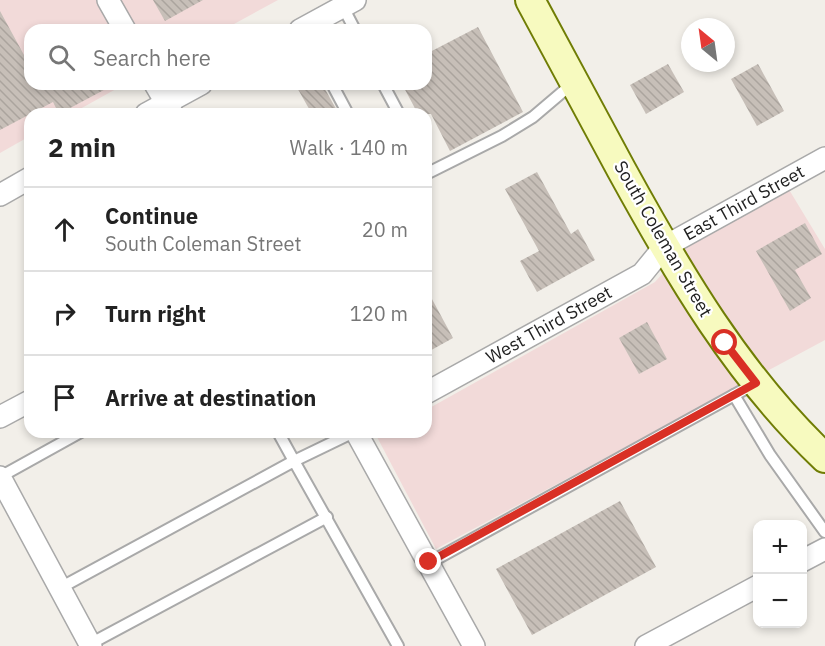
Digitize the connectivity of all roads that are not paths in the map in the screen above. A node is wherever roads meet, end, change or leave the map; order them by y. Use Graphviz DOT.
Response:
graph roads {
  1 [pos="108,0"];
  2 [pos="530,0"];
  3 [pos="349,3"];
  4 [pos="122,24"];
  5 [pos="312,24"];
  6 [pos="354,24"];
  7 [pos="574,82"];
  8 [pos="158,90"];
  9 [pos="193,90"];
  10 [pos="335,90"];
  11 [pos="386,90"];
  12 [pos="168,108"];
  13 [pos="170,108"];
  14 [pos="345,108"];
  15 [pos="396,108"];
  16 [pos="825,158"];
  17 [pos="432,169"];
  18 [pos="24,181"];
  19 [pos="0,195"];
  20 [pos="663,247"];
  21 [pos="745,389"];
  22 [pos="432,390"];
  23 [pos="24,404"];
  24 [pos="0,417"];
  25 [pos="70,438"];
  26 [pos="281,438"];
  27 [pos="342,438"];
  28 [pos="358,438"];
  29 [pos="825,458"];
  30 [pos="294,461"];
  31 [pos="0,477"];
  32 [pos="327,517"];
  33 [pos="825,532"];
  34 [pos="825,549"];
  35 [pos="807,558"];
  36 [pos="429,562"];
  37 [pos="60,588"];
  38 [pos="753,589"];
  39 [pos="90,645"];
  40 [pos="398,646"];
  41 [pos="474,646"];
  42 [pos="646,646"];
  1 -- 4 [label="street"];
  2 -- 7 [label="street, South Coleman Street"];
  3 -- 5 [label="street"];
  3 -- 6 [label="lane"];
  7 -- 17 [label="lane"];
  7 -- 20 [label="street, South Coleman Street"];
  8 -- 12 [label="street"];
  9 -- 13 [label="street"];
  10 -- 14 [label="lane"];
  11 -- 15 [label="lane"];
  16 -- 20 [label="street, East Third Street"];
  18 -- 19 [label="street"];
  20 -- 21 [label="street, South Coleman Street"];
  20 -- 22 [label="street, West Third Street"];
  21 -- 29 [label="street, South Coleman Street"];
  21 -- 33 [label="lane"];
  21 -- 36 [label="lane"];
  23 -- 24 [label="street"];
  25 -- 31 [label="lane"];
  26 -- 30 [label="lane"];
  27 -- 30 [label="lane"];
  28 -- 36 [label="street"];
  30 -- 32 [label="lane"];
  30 -- 37 [label="lane"];
  31 -- 37 [label="street"];
  32 -- 39 [label="lane"];
  32 -- 40 [label="lane"];
  34 -- 35 [label="street"];
  36 -- 41 [label="street"];
  37 -- 39 [label="street"];
  38 -- 42 [label="street"];
}
